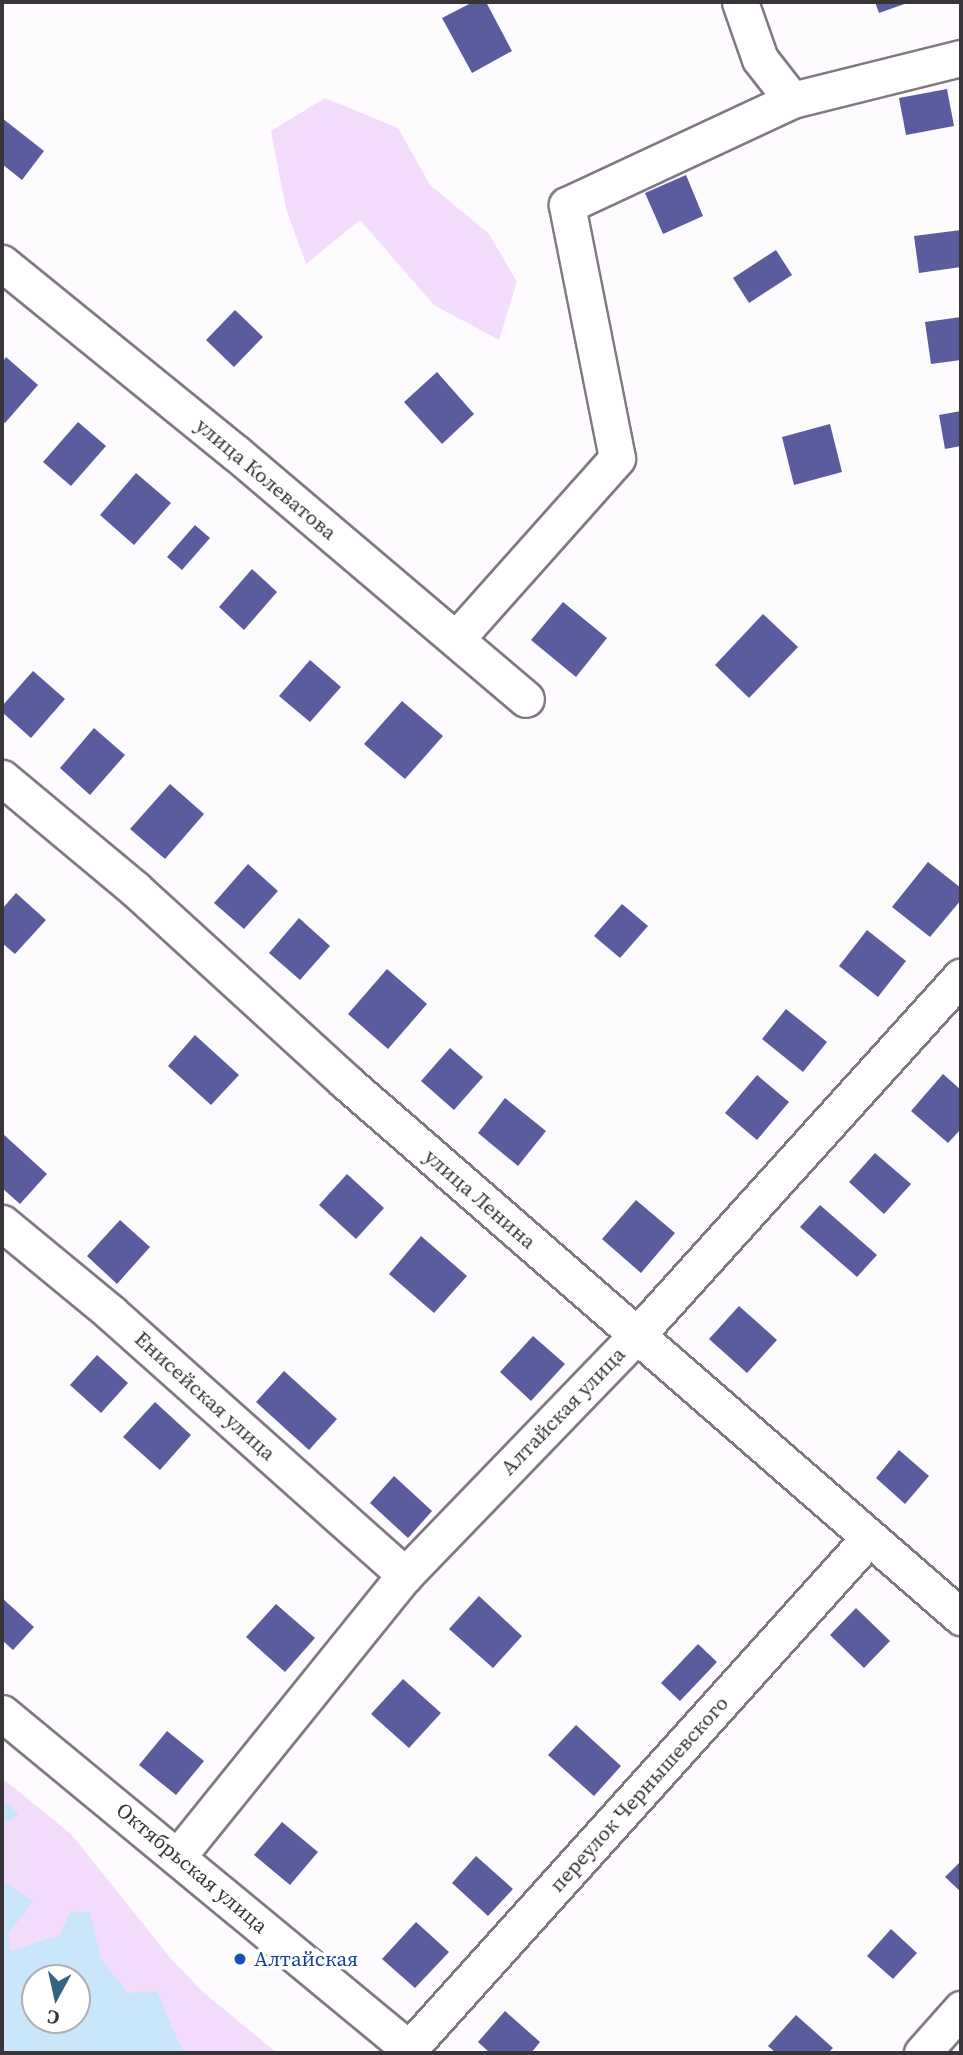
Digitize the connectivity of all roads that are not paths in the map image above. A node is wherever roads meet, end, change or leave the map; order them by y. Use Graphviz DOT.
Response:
graph roads {
  1 [pos="740,2"];
  2 [pos="961,58"];
  3 [pos="792,100"];
  4 [pos="2,263"];
  5 [pos="456,639"];
  6 [pos="526,699"];
  7 [pos="2,778"];
  8 [pos="961,977"];
  9 [pos="2,1223"];
  10 [pos="637,1335"];
  11 [pos="868,1539"];
  12 [pos="405,1575"];
  13 [pos="961,1617"];
  14 [pos="2,1713"];
  15 [pos="178,1856"];
  16 [pos="961,2009"];
  17 [pos="412,2051"];
  18 [pos="922,2053"];
  1 -- 3 [label="street"];
  2 -- 3 [label="street"];
  3 -- 5 [label="street"];
  4 -- 5 [label="street, улица Колеватова"];
  5 -- 6 [label="street, улица Колеватова"];
  7 -- 10 [label="street, улица Ленина"];
  8 -- 10 [label="street, Алтайская улица"];
  9 -- 12 [label="street, Енисейская улица"];
  10 -- 11 [label="street, улица Ленина"];
  10 -- 12 [label="street, Алтайская улица"];
  11 -- 13 [label="street, улица Ленина"];
  11 -- 17 [label="street, переулок Чернышевского"];
  12 -- 15 [label="street, Алтайская улица"];
  14 -- 15 [label="street, Октябрьская улица"];
  15 -- 17 [label="street, Октябрьская улица"];
  16 -- 18 [label="street"];
}
